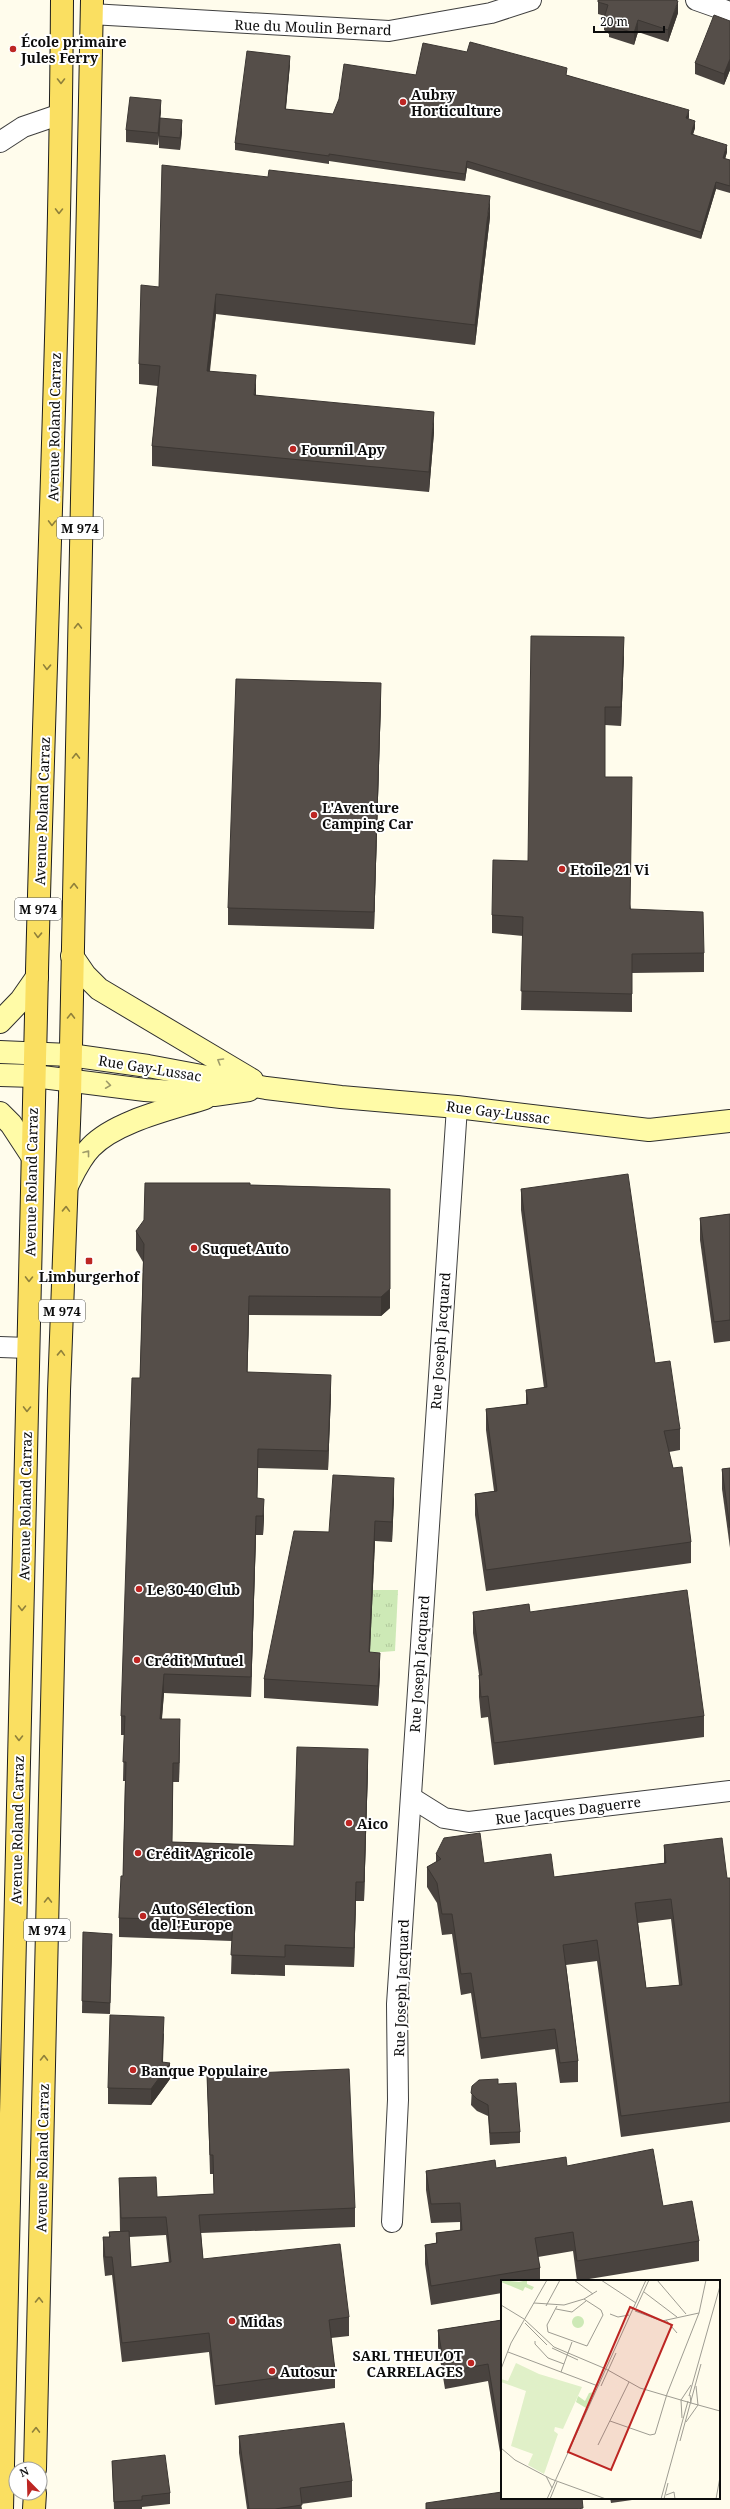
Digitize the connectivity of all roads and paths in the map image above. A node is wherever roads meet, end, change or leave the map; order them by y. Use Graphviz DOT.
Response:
graph roads {
  1 [pos="62,0"];
  2 [pos="531,0"];
  3 [pos="696,0"];
  4 [pos="92,7"];
  5 [pos="730,12"];
  6 [pos="61,114"];
  7 [pos="0,142"];
  8 [pos="72,956"];
  9 [pos="37,977"];
  10 [pos="0,1022"];
  11 [pos="0,1052"];
  12 [pos="35,1052"];
  13 [pos="70,1055"];
  14 [pos="0,1075"];
  15 [pos="34,1076"];
  16 [pos="70,1080"];
  17 [pos="266,1088"];
  18 [pos="214,1095"];
  19 [pos="457,1107"];
  20 [pos="0,1113"];
  21 [pos="730,1121"];
  22 [pos="32,1156"];
  23 [pos="67,1186"];
  24 [pos="0,1347"];
  25 [pos="28,1348"];
  26 [pos="730,1791"];
  27 [pos="412,1798"];
  28 [pos="392,2222"];
  29 [pos="35,2461"];
  30 [pos="2,2509"];
  1 -- 6 [label="main road, Avenue Roland Carraz / M 974, one-way"];
  2 -- 4 [label="street, Rue du Moulin Bernard"];
  3 -- 5 [label="street"];
  8 -- 4 [label="main road, Avenue Roland Carraz / M 974, one-way"];
  6 -- 7 [label="street"];
  6 -- 9 [label="main road, Avenue Roland Carraz / M 974, one-way"];
  13 -- 8 [label="main road, Avenue Roland Carraz / M 974, one-way"];
  17 -- 8 [label="main road, one-way"];
  9 -- 10 [label="main road"];
  9 -- 12 [label="main road, Avenue Roland Carraz / M 974"];
  11 -- 12 [label="main road, Rue Gay-Lussac"];
  12 -- 13 [label="main road, Rue Gay-Lussac"];
  12 -- 15 [label="main road, Avenue Roland Carraz"];
  13 -- 16 [label="main road, Avenue Roland Carraz / M 974"];
  13 -- 17 [label="main road, Rue Gay-Lussac"];
  14 -- 15 [label="main road, Rue Gay-Lussac"];
  15 -- 16 [label="main road, Rue Gay-Lussac"];
  15 -- 22 [label="main road, Avenue Roland Carraz / M 974"];
  16 -- 18 [label="main road, Rue Gay-Lussac, one-way"];
  16 -- 23 [label="main road, Avenue Roland Carraz / M 974"];
  17 -- 18 [label="main road, Rue Gay-Lussac"];
  17 -- 19 [label="main road, Rue Gay-Lussac"];
  23 -- 18 [label="main road, one-way"];
  19 -- 21 [label="main road, Rue Gay-Lussac"];
  19 -- 27 [label="street, Rue Joseph Jacquard"];
  20 -- 22 [label="main road"];
  22 -- 25 [label="main road, Avenue Roland Carraz / M 974, one-way"];
  29 -- 23 [label="main road, Avenue Roland Carraz / M 974, one-way"];
  24 -- 25 [label="street"];
  25 -- 30 [label="main road, Avenue Roland Carraz / M 974, one-way"];
  26 -- 27 [label="street, Rue Jacques Daguerre"];
  27 -- 28 [label="street, Rue Joseph Jacquard"];
}
